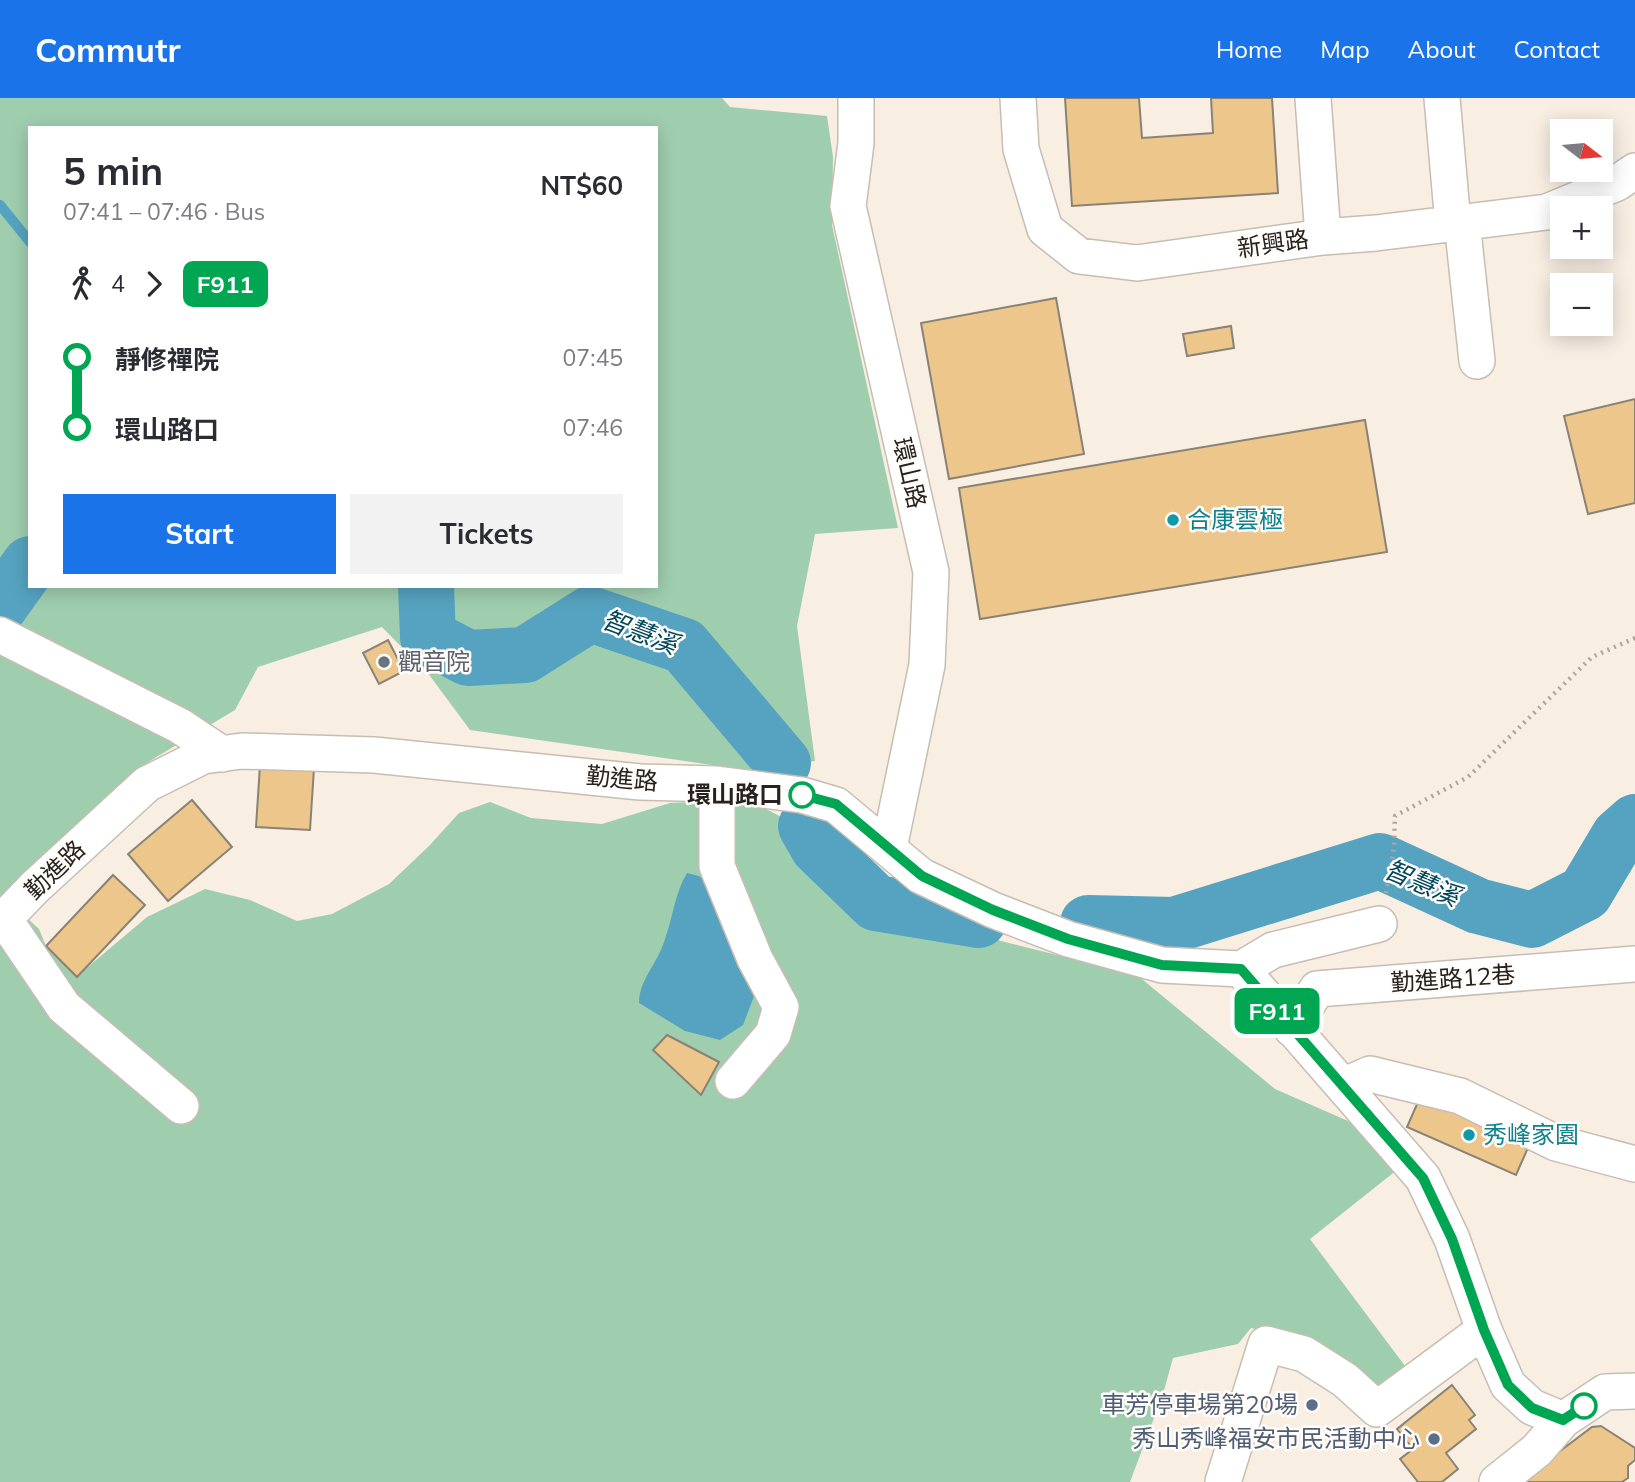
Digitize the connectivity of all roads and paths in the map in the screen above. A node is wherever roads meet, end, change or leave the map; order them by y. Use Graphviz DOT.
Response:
graph roads {
  1 [pos="856,98"];
  2 [pos="1018,98"];
  3 [pos="1313,98"];
  4 [pos="1442,98"];
  5 [pos="1635,171"];
  6 [pos="1457,223"];
  7 [pos="1323,237"];
  8 [pos="1477,361"];
  9 [pos="0,635"];
  10 [pos="1635,638"];
  11 [pos="222,754"];
  12 [pos="717,784"];
  13 [pos="889,848"];
  14 [pos="3,922"];
  15 [pos="1379,924"];
  16 [pos="1635,964"];
  17 [pos="1241,969"];
  18 [pos="1292,1029"];
  19 [pos="733,1081"];
  20 [pos="1343,1086"];
  21 [pos="181,1106"];
  22 [pos="1635,1164"];
  23 [pos="1484,1330"];
  24 [pos="1635,1391"];
  25 [pos="1563,1420"];
  26 [pos="1223,1482"];
  27 [pos="1497,1482"];
  1 -- 13 [label="street, 環山路"];
  2 -- 7 [label="street, 新興路"];
  3 -- 7 [label="street"];
  4 -- 6 [label="street"];
  5 -- 6 [label="street, 新興路"];
  6 -- 7 [label="street, 新興路"];
  6 -- 8 [label="street"];
  9 -- 11 [label="street"];
  10 -- 15 [label="path"];
  11 -- 12 [label="street, 勤進路"];
  11 -- 14 [label="street, 勤進路"];
  12 -- 13 [label="street, 勤進路"];
  12 -- 19 [label="street"];
  13 -- 17 [label="street, 勤進路"];
  14 -- 21 [label="street"];
  15 -- 17 [label="street"];
  16 -- 18 [label="street, 勤進路12巷"];
  17 -- 18 [label="street"];
  18 -- 20 [label="street"];
  20 -- 22 [label="street"];
  20 -- 23 [label="street"];
  23 -- 25 [label="street"];
  23 -- 26 [label="street"];
  24 -- 25 [label="street"];
  25 -- 27 [label="street"];
}
